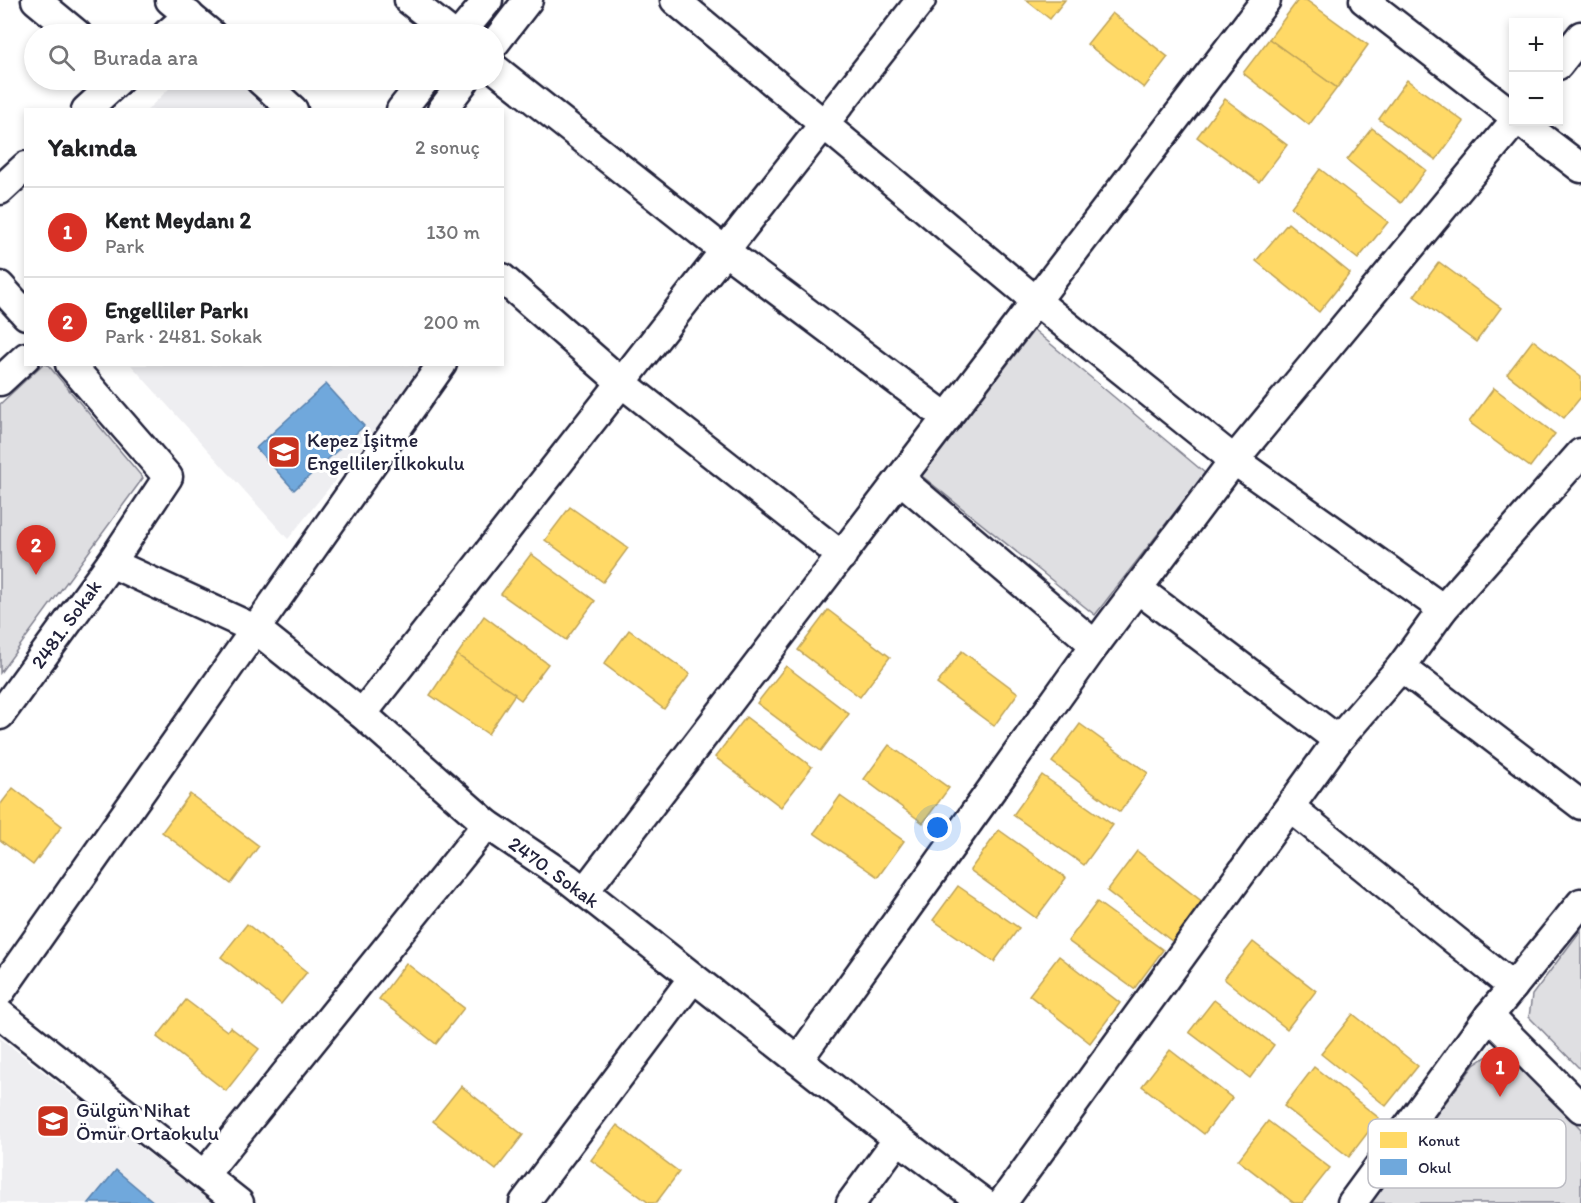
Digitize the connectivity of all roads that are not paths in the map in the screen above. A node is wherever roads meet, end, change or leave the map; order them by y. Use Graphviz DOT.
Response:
graph roads {
  1 [pos="36,0"];
  2 [pos="409,0"];
  3 [pos="488,0"];
  4 [pos="528,0"];
  5 [pos="675,0"];
  6 [pos="921,0"];
  7 [pos="1266,0"];
  8 [pos="1364,0"];
  9 [pos="180,7"];
  10 [pos="65,24"];
  11 [pos="172,24"];
  12 [pos="200,24"];
  13 [pos="439,24"];
  14 [pos="468,24"];
  15 [pos="504,31"];
  16 [pos="1581,36"];
  17 [pos="1563,59"];
  18 [pos="504,76"];
  19 [pos="108,90"];
  20 [pos="271,90"];
  21 [pos="416,90"];
  22 [pos="457,90"];
  23 [pos="88,108"];
  24 [pos="291,108"];
  25 [pos="403,108"];
  26 [pos="444,108"];
  27 [pos="1509,112"];
  28 [pos="823,125"];
  29 [pos="1511,126"];
  30 [pos="1526,126"];
  31 [pos="24,168"];
  32 [pos="1581,168"];
  33 [pos="0,189"];
  34 [pos="724,251"];
  35 [pos="504,279"];
  36 [pos="0,286"];
  37 [pos="1036,301"];
  38 [pos="24,313"];
  39 [pos="24,359"];
  40 [pos="72,366"];
  41 [pos="441,366"];
  42 [pos="0,381"];
  43 [pos="621,383"];
  44 [pos="947,418"];
  45 [pos="1581,453"];
  46 [pos="1234,460"];
  47 [pos="900,480"];
  48 [pos="842,556"];
  49 [pos="111,563"];
  50 [pos="1138,589"];
  51 [pos="1443,609"];
  52 [pos="257,630"];
  53 [pos="1095,645"];
  54 [pos="1401,667"];
  55 [pos="362,714"];
  56 [pos="0,715"];
  57 [pos="1338,740"];
  58 [pos="1581,805"];
  59 [pos="1290,807"];
  60 [pos="487,824"];
  61 [pos="585,892"];
  62 [pos="1581,903"];
  63 [pos="693,978"];
  64 [pos="1513,987"];
  65 [pos="0,992"];
  66 [pos="0,1014"];
  67 [pos="1489,1016"];
  68 [pos="798,1060"];
  69 [pos="1581,1108"];
  70 [pos="1414,1119"];
  71 [pos="898,1139"];
  72 [pos="204,1175"];
  73 [pos="1368,1181"];
  74 [pos="239,1203"];
  75 [pos="524,1203"];
  76 [pos="852,1203"];
  77 [pos="984,1203"];
  78 [pos="1002,1203"];
  79 [pos="1352,1203"];
  1 -- 10 [label="street"];
  2 -- 13 [label="street"];
  3 -- 14 [label="street"];
  4 -- 15 [label="street"];
  5 -- 28 [label="street"];
  6 -- 28 [label="street"];
  7 -- 37 [label="street"];
  8 -- 27 [label="street"];
  9 -- 11 [label="street"];
  9 -- 12 [label="street"];
  16 -- 17 [label="street"];
  18 -- 34 [label="street"];
  19 -- 23 [label="street"];
  20 -- 24 [label="street"];
  21 -- 25 [label="street"];
  22 -- 26 [label="street"];
  28 -- 34 [label="street"];
  28 -- 37 [label="street"];
  29 -- 46 [label="street"];
  30 -- 32 [label="street"];
  31 -- 33 [label="street"];
  34 -- 43 [label="street"];
  34 -- 44 [label="street"];
  35 -- 43 [label="street"];
  36 -- 38 [label="street"];
  37 -- 44 [label="street"];
  37 -- 46 [label="street"];
  39 -- 42 [label="street"];
  40 -- 49 [label="street, 2481. Sokak"];
  41 -- 52 [label="street"];
  43 -- 48 [label="street"];
  43 -- 55 [label="street"];
  44 -- 47 [label="street"];
  45 -- 51 [label="street"];
  46 -- 50 [label="street"];
  46 -- 51 [label="street"];
  47 -- 48 [label="street"];
  47 -- 53 [label="street"];
  48 -- 61 [label="street"];
  49 -- 52 [label="street, 2470. Sokak"];
  49 -- 56 [label="street, 2481. Sokak"];
  50 -- 53 [label="street"];
  50 -- 57 [label="street"];
  51 -- 54 [label="street"];
  52 -- 55 [label="street, 2470. Sokak"];
  52 -- 65 [label="street"];
  53 -- 68 [label="street"];
  54 -- 57 [label="street"];
  54 -- 58 [label="street"];
  55 -- 60 [label="street, 2470. Sokak"];
  57 -- 59 [label="street"];
  59 -- 64 [label="street"];
  59 -- 78 [label="street"];
  60 -- 61 [label="street, 2470. Sokak"];
  60 -- 72 [label="street"];
  61 -- 63 [label="street, 2470. Sokak"];
  62 -- 64 [label="street"];
  63 -- 68 [label="street, 2470. Sokak"];
  63 -- 75 [label="street"];
  64 -- 67 [label="street"];
  66 -- 72 [label="street"];
  67 -- 69 [label="street"];
  67 -- 70 [label="street"];
  68 -- 71 [label="street, 2470. Sokak"];
  71 -- 76 [label="street"];
  71 -- 77 [label="street, 2470. Sokak"];
  72 -- 74 [label="street"];
  73 -- 79 [label="street"];
}
